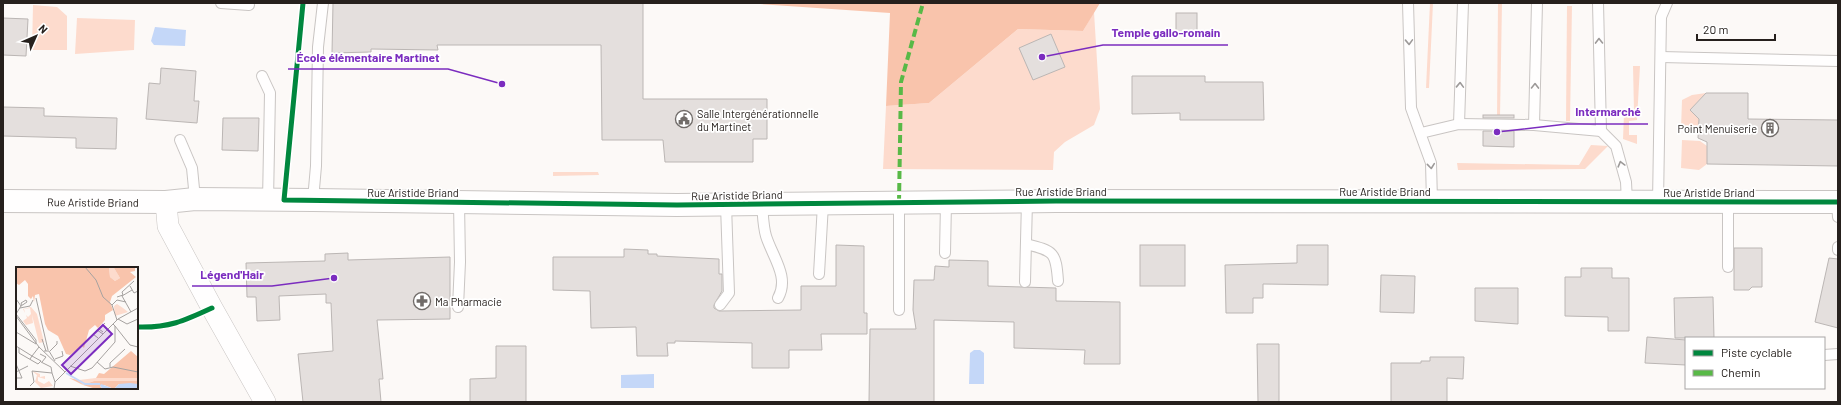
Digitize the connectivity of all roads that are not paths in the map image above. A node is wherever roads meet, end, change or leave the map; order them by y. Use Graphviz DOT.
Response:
graph roads {
  1 [pos="221,3"];
  2 [pos="323,3"];
  3 [pos="1408,3"];
  4 [pos="1462,3"];
  5 [pos="1537,3"];
  6 [pos="1598,3"];
  7 [pos="1667,3"];
  8 [pos="248,5"];
  9 [pos="1661,57"];
  10 [pos="1838,61"];
  11 [pos="262,76"];
  12 [pos="1459,124"];
  13 [pos="1534,125"];
  14 [pos="1600,131"];
  15 [pos="1421,133"];
  16 [pos="180,140"];
  17 [pos="195,199"];
  18 [pos="313,200"];
  19 [pos="3,201"];
  20 [pos="268,201"];
  21 [pos="1027,201"];
  22 [pos="1432,201"];
  23 [pos="166,202"];
  24 [pos="459,202"];
  25 [pos="946,202"];
  26 [pos="1627,202"];
  27 [pos="1658,202"];
  28 [pos="1728,202"];
  29 [pos="899,203"];
  30 [pos="762,204"];
  31 [pos="822,204"];
  32 [pos="726,205"];
  33 [pos="1838,207"];
  34 [pos="1026,244"];
  35 [pos="945,253"];
  36 [pos="1728,267"];
  37 [pos="819,274"];
  38 [pos="1058,281"];
  39 [pos="1025,282"];
  40 [pos="778,298"];
  41 [pos="720,305"];
  42 [pos="458,307"];
  43 [pos="899,310"];
  44 [pos="1838,354"];
  45 [pos="1825,355"];
  46 [pos="265,402"];
  1 -- 8 [label="lane"];
  2 -- 18 [label="lane"];
  3 -- 15 [label="lane, one-way"];
  12 -- 4 [label="lane, one-way"];
  13 -- 5 [label="lane, one-way"];
  14 -- 6 [label="lane, one-way"];
  7 -- 9 [label="lane"];
  9 -- 10 [label="lane"];
  9 -- 27 [label="lane"];
  11 -- 20 [label="lane"];
  12 -- 13 [label="lane"];
  12 -- 15 [label="lane"];
  13 -- 14 [label="lane"];
  26 -- 14 [label="lane, one-way"];
  15 -- 22 [label="lane, one-way"];
  16 -- 17 [label="lane"];
  17 -- 20 [label="street, Rue Aristide Briand"];
  17 -- 23 [label="street, Rue Aristide Briand"];
  18 -- 20 [label="street, Rue Aristide Briand"];
  18 -- 24 [label="street, Rue Aristide Briand"];
  19 -- 23 [label="street, Rue Aristide Briand"];
  21 -- 22 [label="street, Rue Aristide Briand"];
  21 -- 25 [label="street, Rue Aristide Briand"];
  21 -- 34 [label="lane"];
  22 -- 26 [label="street, Rue Aristide Briand"];
  23 -- 46 [label="street"];
  24 -- 32 [label="street, Rue Aristide Briand"];
  24 -- 42 [label="lane"];
  25 -- 29 [label="street, Rue Aristide Briand"];
  25 -- 35 [label="lane"];
  26 -- 27 [label="street, Rue Aristide Briand"];
  27 -- 28 [label="street, Rue Aristide Briand"];
  28 -- 33 [label="street, Rue Aristide Briand"];
  28 -- 36 [label="lane"];
  29 -- 31 [label="street, Rue Aristide Briand"];
  29 -- 43 [label="lane"];
  30 -- 31 [label="street, Rue Aristide Briand"];
  30 -- 32 [label="street, Rue Aristide Briand"];
  30 -- 40 [label="lane"];
  31 -- 37 [label="lane"];
  32 -- 41 [label="lane"];
  34 -- 38 [label="lane"];
  34 -- 39 [label="lane"];
  44 -- 45 [label="lane"];
}
